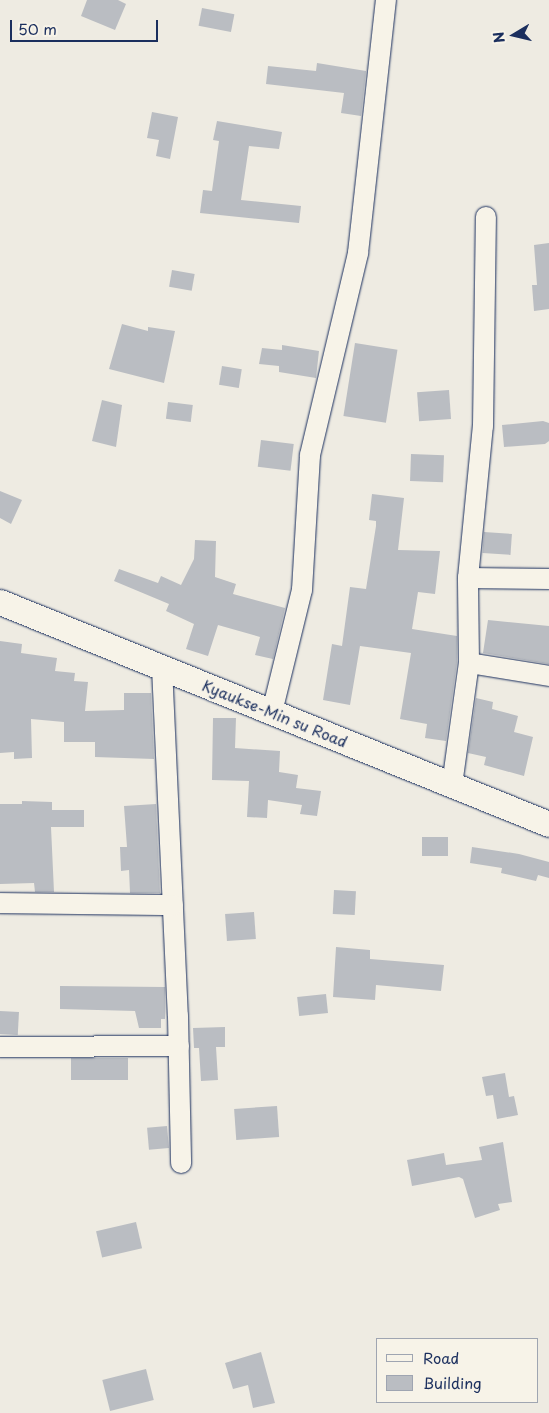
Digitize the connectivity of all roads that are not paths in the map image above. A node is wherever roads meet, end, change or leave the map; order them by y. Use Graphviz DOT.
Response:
graph roads {
  1 [pos="386,0"];
  2 [pos="486,217"];
  3 [pos="468,578"];
  4 [pos="549,579"];
  5 [pos="0,602"];
  6 [pos="469,663"];
  7 [pos="162,667"];
  8 [pos="549,676"];
  9 [pos="272,712"];
  10 [pos="452,785"];
  11 [pos="549,824"];
  12 [pos="0,903"];
  13 [pos="173,906"];
  14 [pos="179,1046"];
  15 [pos="0,1047"];
  16 [pos="181,1163"];
  1 -- 9 [label="street"];
  2 -- 3 [label="street"];
  3 -- 4 [label="street"];
  3 -- 6 [label="street"];
  5 -- 7 [label="street, Kyaukse-Min su Road"];
  6 -- 8 [label="street"];
  6 -- 10 [label="street"];
  7 -- 9 [label="street, Kyaukse-Min su Road"];
  7 -- 13 [label="street"];
  9 -- 10 [label="street, Kyaukse-Min su Road"];
  10 -- 11 [label="street, Kyaukse-Min su Road"];
  12 -- 13 [label="street"];
  13 -- 14 [label="street"];
  14 -- 15 [label="street"];
  14 -- 16 [label="street"];
}
